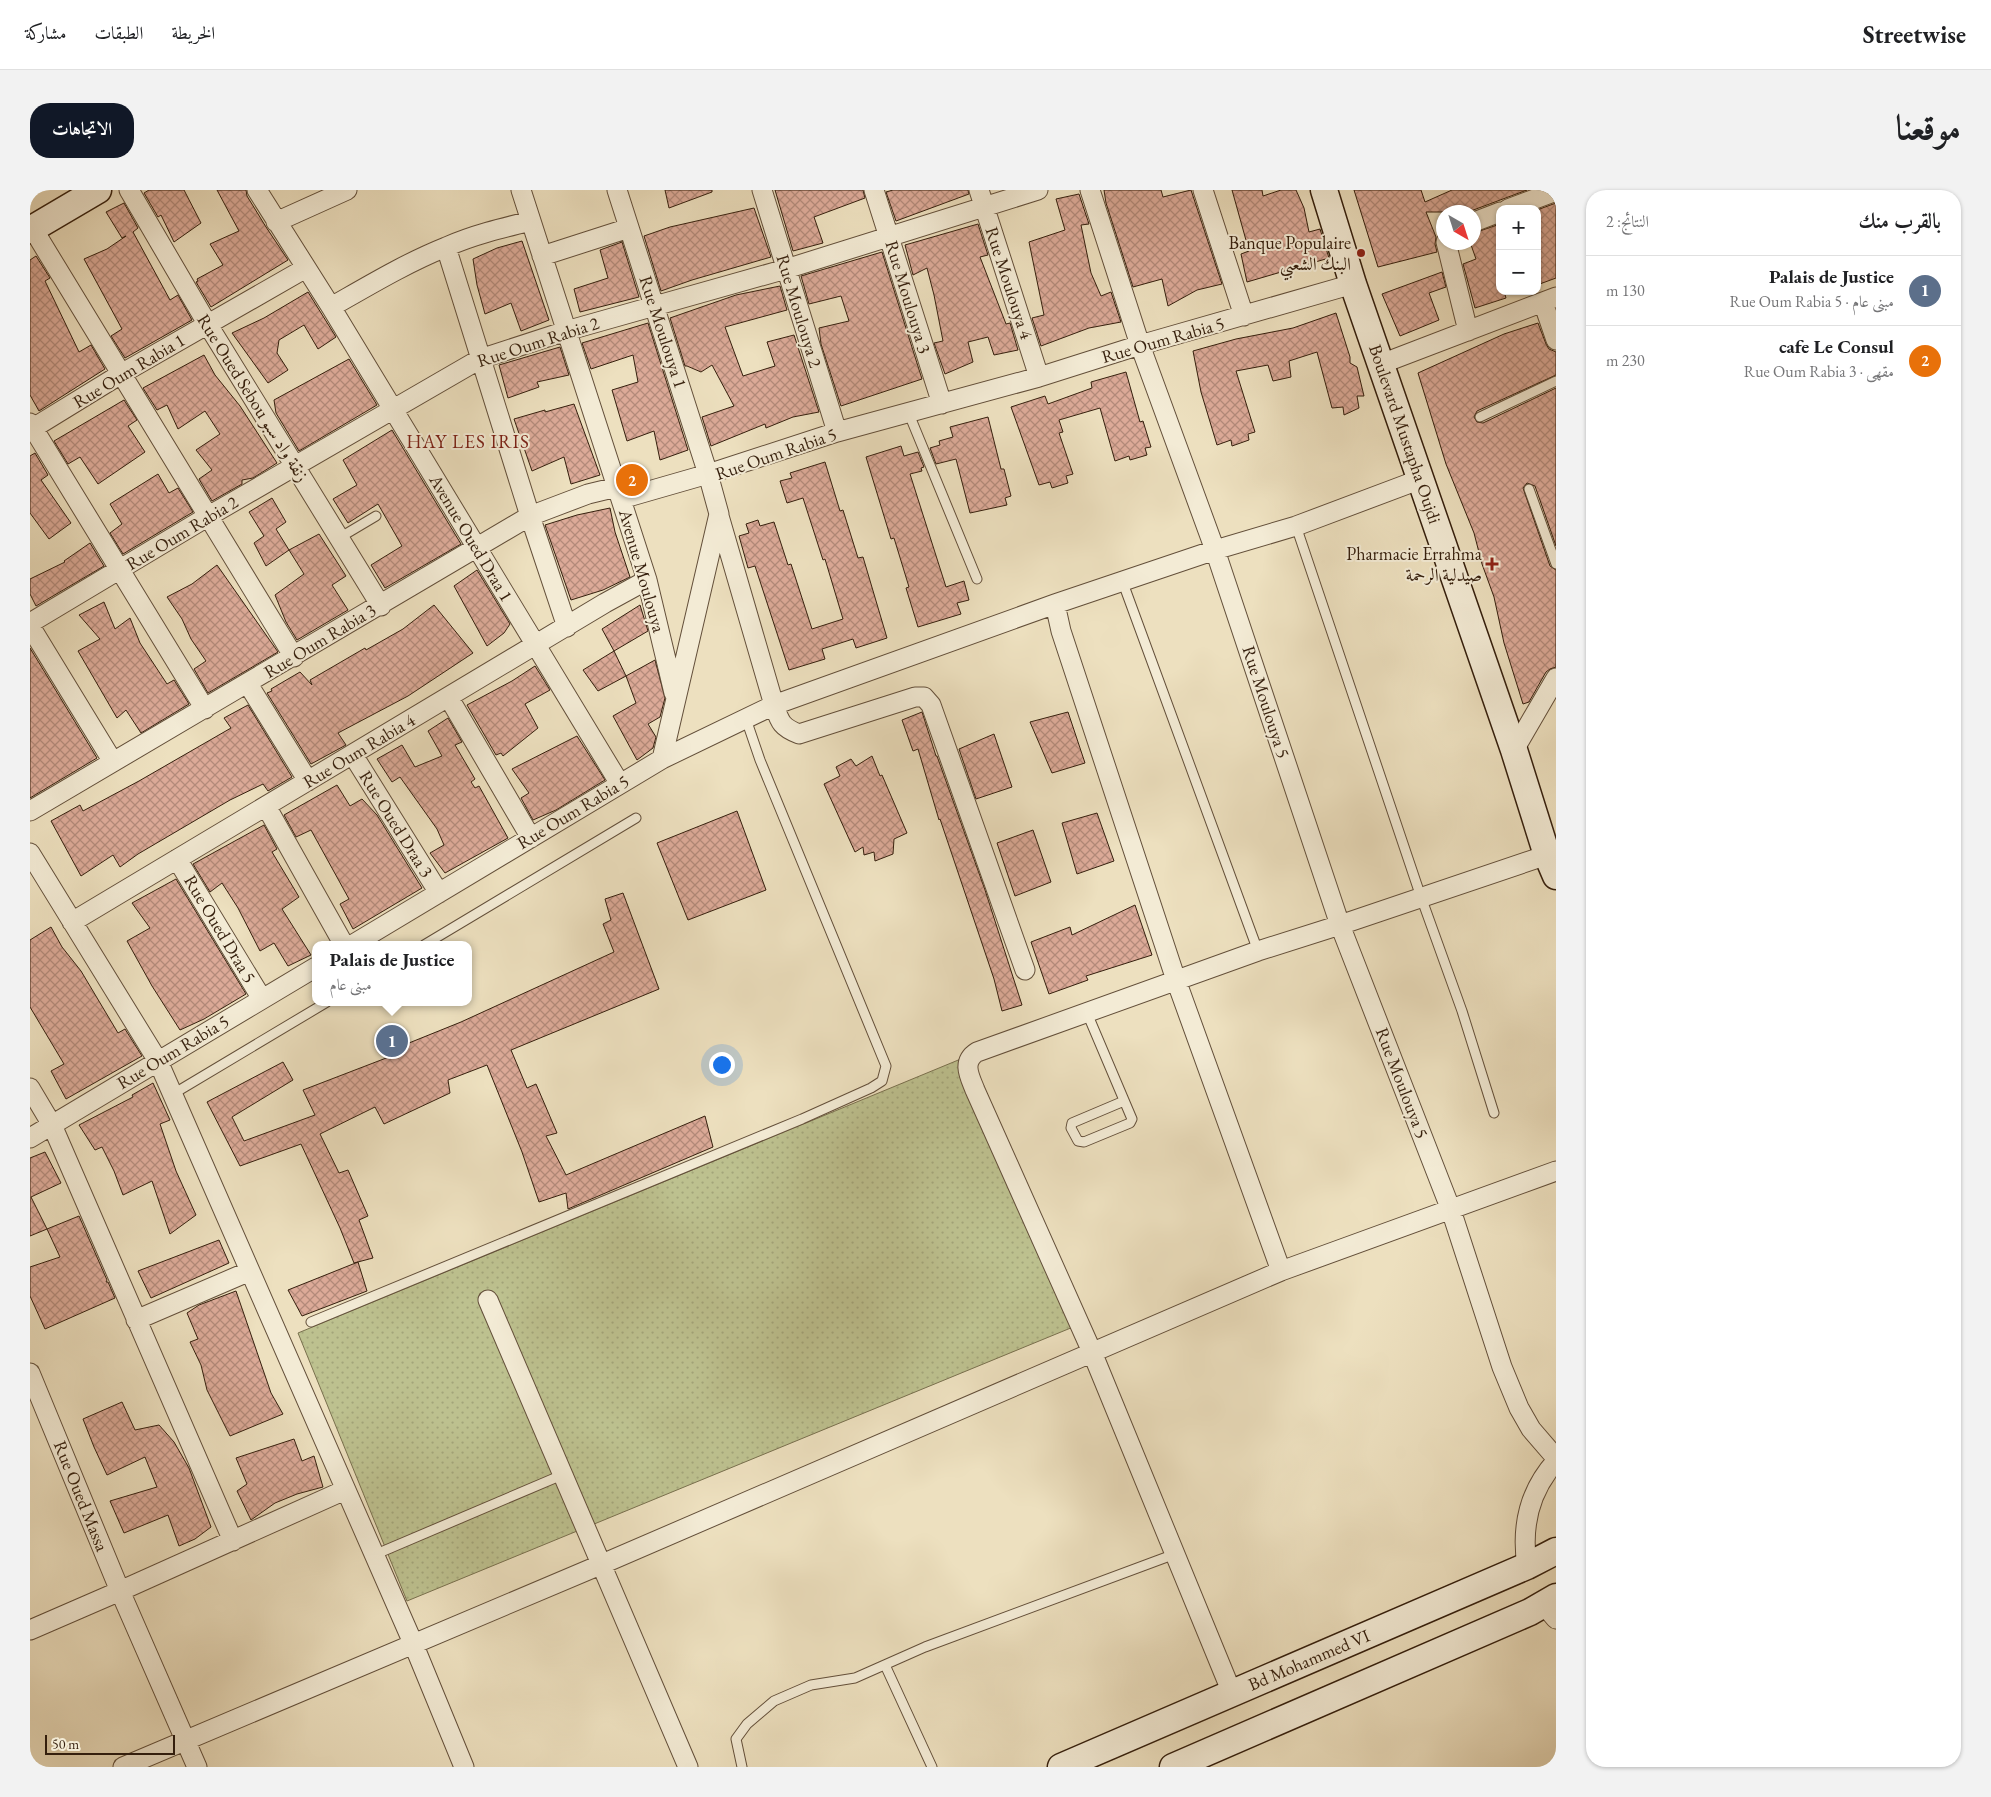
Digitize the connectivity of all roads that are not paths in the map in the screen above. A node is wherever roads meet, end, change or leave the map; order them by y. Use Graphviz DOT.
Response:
graph roads {
  1 [pos="98,190"];
  2 [pos="129,190"];
  3 [pos="258,190"];
  4 [pos="347,190"];
  5 [pos="521,190"];
  6 [pos="617,190"];
  7 [pos="762,190"];
  8 [pos="874,190"];
  9 [pos="1038,190"];
  10 [pos="1090,190"];
  11 [pos="1203,190"];
  12 [pos="1324,190"];
  13 [pos="1556,191"];
  14 [pos="982,199"];
  15 [pos="1519,205"];
  16 [pos="1496,214"];
  17 [pos="1481,219"];
  18 [pos="530,221"];
  19 [pos="276,222"];
  20 [pos="629,228"];
  21 [pos="31,229"];
  22 [pos="889,237"];
  23 [pos="446,246"];
  24 [pos="1448,250"];
  25 [pos="542,256"];
  26 [pos="306,268"];
  27 [pos="786,269"];
  28 [pos="1353,284"];
  29 [pos="1550,299"];
  30 [pos="331,307"];
  31 [pos="654,307"];
  32 [pos="1244,316"];
  33 [pos="208,325"];
  34 [pos="566,331"];
  35 [pos="1468,331"];
  36 [pos="1556,340"];
  37 [pos="1140,345"];
  38 [pos="480,358"];
  39 [pos="1381,364"];
  40 [pos="121,374"];
  41 [pos="1039,376"];
  42 [pos="1556,381"];
  43 [pos="942,404"];
  44 [pos="393,410"];
  45 [pos="910,414"];
  46 [pos="1480,416"];
  47 [pos="31,427"];
  48 [pos="837,432"];
  49 [pos="295,467"];
  50 [pos="708,474"];
  51 [pos="1420,479"];
  52 [pos="1529,489"];
  53 [pos="619,493"];
  54 [pos="719,514"];
  55 [pos="376,516"];
  56 [pos="530,516"];
  57 [pos="207,517"];
  58 [pos="1296,526"];
  59 [pos="339,538"];
  60 [pos="477,548"];
  61 [pos="1215,550"];
  62 [pos="1556,564"];
  63 [pos="120,570"];
  64 [pos="977,579"];
  65 [pos="647,580"];
  66 [pos="1123,583"];
  67 [pos="1055,604"];
  68 [pos="380,606"];
  69 [pos="30,625"];
  70 [pos="567,627"];
  71 [pos="536,645"];
  72 [pos="294,656"];
  73 [pos="1556,678"];
  74 [pos="248,684"];
  75 [pos="675,696"];
  76 [pos="449,698"];
  77 [pos="774,705"];
  78 [pos="205,709"];
  79 [pos="746,718"];
  80 [pos="1514,750"];
  81 [pos="353,754"];
  82 [pos="662,759"];
  83 [pos="113,762"];
  84 [pos="308,781"];
  85 [pos="620,784"];
  86 [pos="266,806"];
  87 [pos="30,811"];
  88 [pos="636,818"];
  89 [pos="530,838"];
  90 [pos="30,853"];
  91 [pos="178,859"];
  92 [pos="1551,866"];
  93 [pos="36,876"];
  94 [pos="439,893"];
  95 [pos="1421,897"];
  96 [pos="72,922"];
  97 [pos="1340,925"];
  98 [pos="342,941"];
  99 [pos="359,941"];
  100 [pos="431,941"];
  101 [pos="1258,951"];
  102 [pos="312,969"];
  103 [pos="1024,970"];
  104 [pos="1176,980"];
  105 [pos="262,999"];
  106 [pos="320,1006"];
  107 [pos="1088,1013"];
  108 [pos="158,1061"];
  109 [pos="30,1088"];
  110 [pos="173,1094"];
  111 [pos="1124,1101"];
  112 [pos="1494,1113"];
  113 [pos="52,1125"];
  114 [pos="30,1138"];
  115 [pos="1556,1171"];
  116 [pos="1451,1210"];
  117 [pos="250,1271"];
  118 [pos="1281,1271"];
  119 [pos="488,1300"];
  120 [pos="136,1320"];
  121 [pos="311,1322"];
  122 [pos="1092,1352"];
  123 [pos="30,1373"];
  124 [pos="1556,1460"];
  125 [pos="562,1474"];
  126 [pos="345,1490"];
  127 [pos="233,1541"];
  128 [pos="1556,1551"];
  129 [pos="1175,1554"];
  130 [pos="374,1555"];
  131 [pos="600,1565"];
  132 [pos="1527,1566"];
  133 [pos="120,1591"];
  134 [pos="1552,1607"];
  135 [pos="30,1630"];
  136 [pos="413,1644"];
  137 [pos="885,1666"];
  138 [pos="1232,1693"];
  139 [pos="185,1739"];
  140 [pos="122,1767"];
  141 [pos="197,1767"];
  142 [pos="464,1767"];
  143 [pos="688,1767"];
  144 [pos="742,1767"];
  145 [pos="932,1767"];
  146 [pos="1061,1767"];
  147 [pos="1173,1767"];
  1 -- 21 [label="street"];
  2 -- 33 [label="street, Rue Oued Sebou زنقة واد سبو"];
  3 -- 19 [label="street, Avenue Oued Draa 1"];
  4 -- 19 [label="street"];
  5 -- 18 [label="street, Avenue Moulouya"];
  6 -- 20 [label="street, Rue Moulouya 1"];
  7 -- 27 [label="street, Rue Moulouya 2"];
  8 -- 22 [label="street, Rue Moulouya 3"];
  9 -- 14 [label="street, Rue Oum Rabia 2"];
  10 -- 37 [label="street, Rue Moulouya 5"];
  11 -- 32 [label="street"];
  12 -- 28 [label="street, Boulevard Mustapha Oujdi"];
  13 -- 15 [label="street"];
  14 -- 22 [label="street, Rue Oum Rabia 2"];
  14 -- 41 [label="street, Rue Moulouya 4"];
  16 -- 17 [label="street"];
  18 -- 23 [label="street"];
  18 -- 25 [label="street, Avenue Moulouya"];
  19 -- 26 [label="street, Avenue Oued Draa 1"];
  20 -- 25 [label="street"];
  20 -- 31 [label="street, Rue Moulouya 1"];
  21 -- 40 [label="street"];
  22 -- 27 [label="street, Rue Oum Rabia 2"];
  22 -- 43 [label="street, Rue Moulouya 3"];
  23 -- 30 [label="street"];
  23 -- 38 [label="street"];
  24 -- 35 [label="street"];
  25 -- 34 [label="street, Avenue Moulouya"];
  26 -- 30 [label="street, Avenue Oued Draa 1"];
  26 -- 33 [label="street, Rue Oum Rabia 1"];
  27 -- 31 [label="street, Rue Oum Rabia 2"];
  27 -- 48 [label="street, Rue Moulouya 2"];
  28 -- 32 [label="street, Rue Oum Rabia 5"];
  28 -- 39 [label="street, Boulevard Mustapha Oujdi"];
  29 -- 35 [label="street"];
  29 -- 36 [label="street"];
  30 -- 44 [label="street, Avenue Oued Draa 1"];
  31 -- 34 [label="street, Rue Oum Rabia 2"];
  31 -- 50 [label="street, Rue Moulouya 1"];
  32 -- 37 [label="street, Rue Oum Rabia 5"];
  33 -- 40 [label="street, Rue Oum Rabia 1"];
  33 -- 49 [label="street, Rue Oued Sebou زنقة واد سبو"];
  34 -- 38 [label="street, Rue Oum Rabia 2"];
  34 -- 53 [label="street, Avenue Moulouya"];
  35 -- 39 [label="street"];
  37 -- 41 [label="street, Rue Oum Rabia 5"];
  37 -- 61 [label="street, Rue Moulouya 5"];
  38 -- 44 [label="street, Rue Oum Rabia 2"];
  38 -- 56 [label="street"];
  39 -- 51 [label="street, Boulevard Mustapha Oujdi"];
  40 -- 47 [label="street, Rue Oum Rabia 1"];
  40 -- 57 [label="street"];
  41 -- 43 [label="street, Rue Oum Rabia 5"];
  42 -- 46 [label="lane"];
  43 -- 45 [label="street, Rue Oum Rabia 5"];
  44 -- 49 [label="street, Rue Oum Rabia 2"];
  44 -- 60 [label="street, Avenue Oued Draa 1"];
  45 -- 48 [label="street, Rue Oum Rabia 5"];
  45 -- 64 [label="lane"];
  47 -- 63 [label="street"];
  48 -- 50 [label="street, Rue Oum Rabia 5"];
  49 -- 57 [label="street, Rue Oum Rabia 2"];
  49 -- 59 [label="street, Rue Oued Sebou زنقة واد سبو"];
  50 -- 53 [label="street, Rue Oum Rabia 3"];
  50 -- 54 [label="street, Rue Oum Rabia 5"];
  51 -- 58 [label="street"];
  51 -- 80 [label="street, Boulevard Mustapha Oujdi"];
  52 -- 62 [label="lane"];
  53 -- 56 [label="street, Rue Oum Rabia 3"];
  53 -- 65 [label="street, Avenue Moulouya"];
  54 -- 75 [label="street, Rue Oum Rabia 5"];
  54 -- 77 [label="street"];
  55 -- 59 [label="lane"];
  56 -- 60 [label="street, Rue Oum Rabia 3"];
  56 -- 70 [label="street"];
  57 -- 63 [label="street, Rue Oum Rabia 2"];
  57 -- 72 [label="street"];
  58 -- 61 [label="street"];
  58 -- 95 [label="lane"];
  59 -- 68 [label="street, Rue Oued Sebou زنقة واد سبو"];
  60 -- 68 [label="street, Rue Oum Rabia 3"];
  60 -- 71 [label="street, Avenue Oued Draa 1"];
  61 -- 66 [label="street"];
  61 -- 97 [label="street, Rue Moulouya 5"];
  63 -- 69 [label="street, Rue Oum Rabia 2"];
  63 -- 78 [label="street"];
  65 -- 70 [label="street, Rue Oum Rabia 4"];
  65 -- 75 [label="street, Avenue Moulouya"];
  66 -- 67 [label="street"];
  66 -- 101 [label="lane"];
  67 -- 77 [label="street"];
  67 -- 104 [label="street"];
  68 -- 72 [label="street, Rue Oum Rabia 3"];
  69 -- 83 [label="street"];
  70 -- 71 [label="street, Rue Oum Rabia 4"];
  71 -- 76 [label="street, Rue Oum Rabia 4"];
  71 -- 85 [label="street, Avenue Oued Draa 1"];
  72 -- 74 [label="street, Rue Oum Rabia 3"];
  73 -- 80 [label="street"];
  74 -- 78 [label="street, Rue Oum Rabia 3"];
  74 -- 84 [label="street"];
  75 -- 82 [label="street, Rue Oum Rabia 5"];
  76 -- 81 [label="street, Rue Oum Rabia 4"];
  76 -- 89 [label="street"];
  77 -- 79 [label="street"];
  77 -- 103 [label="street"];
  78 -- 83 [label="street, Rue Oum Rabia 3"];
  79 -- 82 [label="street"];
  79 -- 121 [label="lane"];
  80 -- 92 [label="street, Boulevard Mustapha Oujdi"];
  81 -- 84 [label="street, Rue Oum Rabia 4"];
  81 -- 94 [label="street, Rue Oued Draa 3"];
  82 -- 85 [label="street, Rue Oum Rabia 5"];
  83 -- 87 [label="street, Rue Oum Rabia 3"];
  84 -- 86 [label="street, Rue Oum Rabia 4"];
  85 -- 89 [label="street, Rue Oum Rabia 5"];
  86 -- 91 [label="street, Rue Oum Rabia 4"];
  86 -- 98 [label="street"];
  88 -- 100 [label="lane"];
  89 -- 94 [label="street, Rue Oum Rabia 5"];
  90 -- 93 [label="street"];
  91 -- 96 [label="street, Rue Oum Rabia 4"];
  91 -- 105 [label="street, Rue Oued Draa 5"];
  92 -- 95 [label="street"];
  93 -- 96 [label="street"];
  94 -- 99 [label="street, Rue Oum Rabia 5"];
  95 -- 97 [label="street"];
  95 -- 112 [label="lane"];
  96 -- 108 [label="street"];
  97 -- 101 [label="street"];
  97 -- 116 [label="street, Rue Moulouya 5"];
  101 -- 104 [label="street"];
  102 -- 105 [label="street, Rue Oum Rabia 5"];
  104 -- 107 [label="street"];
  104 -- 118 [label="street"];
  105 -- 108 [label="street, Rue Oum Rabia 5"];
  106 -- 110 [label="lane"];
  107 -- 111 [label="lane"];
  107 -- 122 [label="street"];
  108 -- 110 [label="street"];
  108 -- 113 [label="street, Rue Oum Rabia 5"];
  109 -- 113 [label="street"];
  110 -- 117 [label="street"];
  111 -- 111 [label="lane"];
  113 -- 114 [label="street, Rue Oum Rabia 5"];
  113 -- 120 [label="street"];
  115 -- 116 [label="street"];
  116 -- 118 [label="street"];
  116 -- 124 [label="street, Rue Moulouya 5"];
  117 -- 120 [label="street"];
  117 -- 126 [label="street"];
  118 -- 122 [label="street"];
  119 -- 125 [label="street"];
  120 -- 127 [label="street"];
  122 -- 129 [label="street"];
  122 -- 131 [label="street"];
  123 -- 133 [label="street, Rue Oued Massa"];
  124 -- 132 [label="street"];
  125 -- 130 [label="lane"];
  125 -- 131 [label="street"];
  126 -- 127 [label="street"];
  126 -- 130 [label="street"];
  127 -- 133 [label="street"];
  128 -- 132 [label="street, Bd Mohammed VI"];
  129 -- 137 [label="lane"];
  129 -- 138 [label="street"];
  130 -- 136 [label="street"];
  131 -- 136 [label="street"];
  131 -- 143 [label="street"];
  132 -- 138 [label="street, Bd Mohammed VI"];
  133 -- 135 [label="street"];
  133 -- 139 [label="street, Rue Oued Massa"];
  134 -- 147 [label="street"];
  136 -- 139 [label="street"];
  136 -- 142 [label="street"];
  137 -- 144 [label="lane"];
  137 -- 145 [label="lane"];
  138 -- 146 [label="street, Bd Mohammed VI"];
  139 -- 140 [label="street"];
  139 -- 141 [label="street, Rue Oued Massa"];
}
